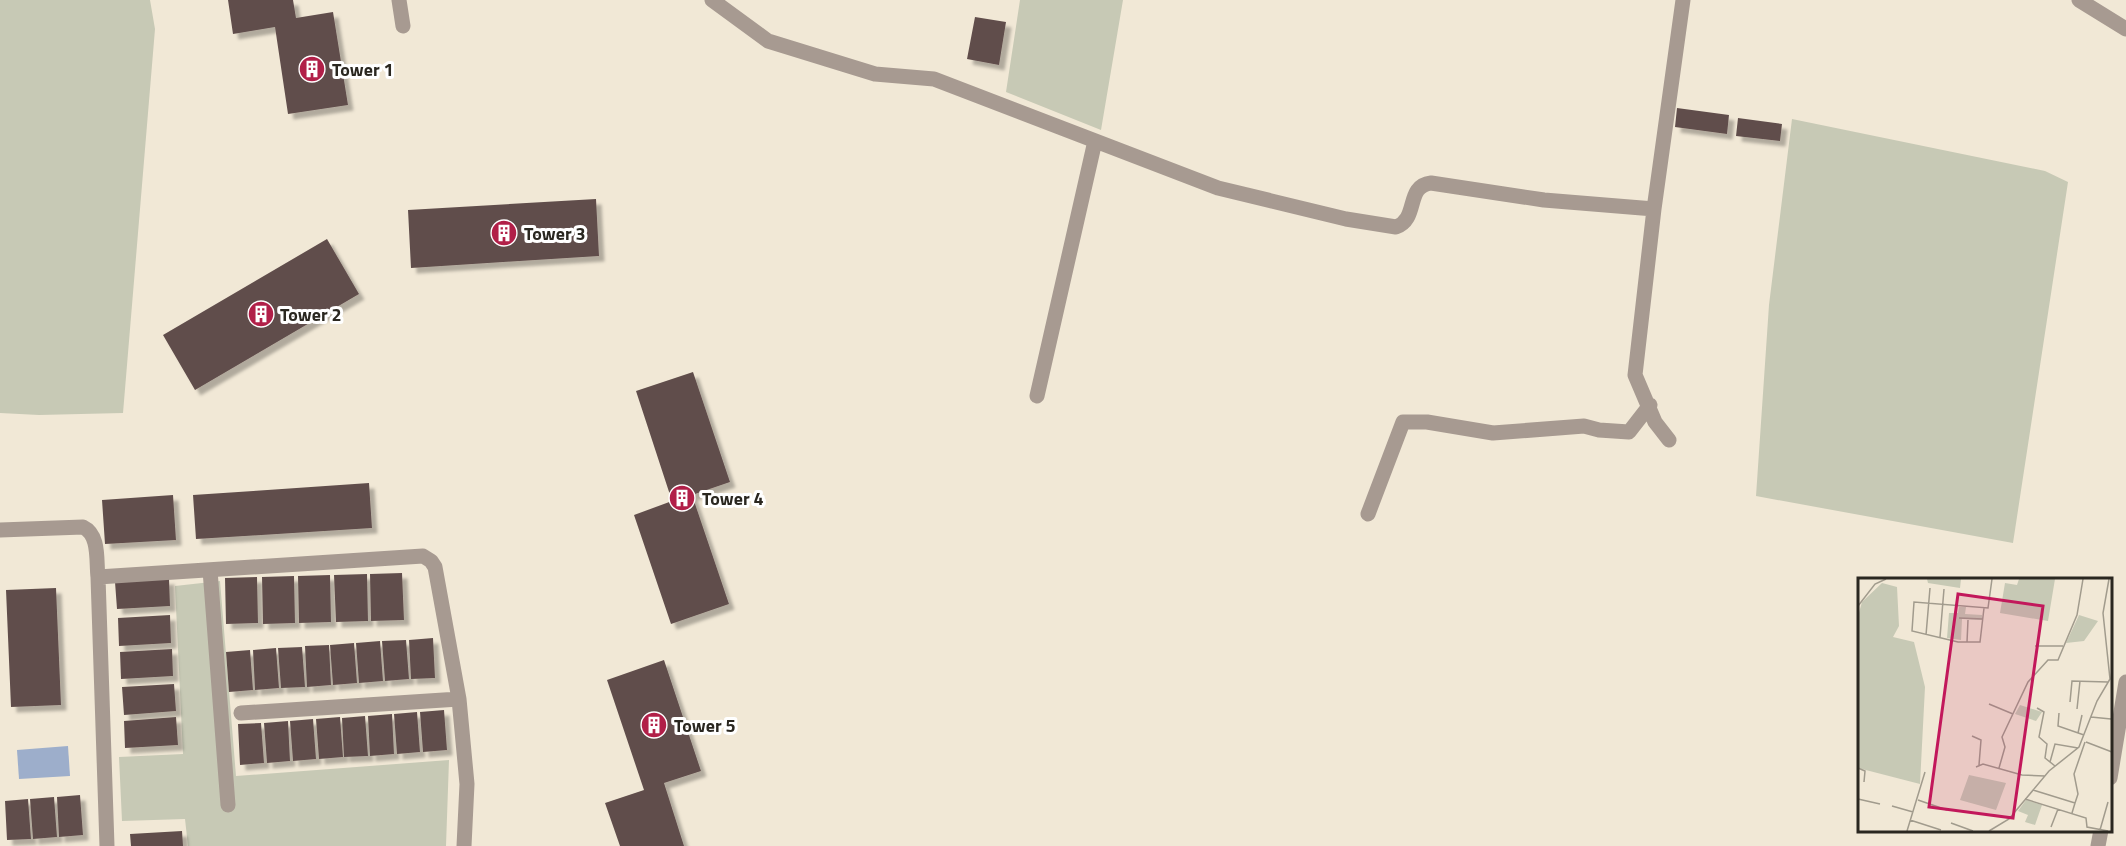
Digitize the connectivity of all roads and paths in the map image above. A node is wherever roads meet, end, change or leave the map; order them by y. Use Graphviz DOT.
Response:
graph roads {
  1 [pos="399,0"];
  2 [pos="712,0"];
  3 [pos="1683,0"];
  4 [pos="2079,0"];
  5 [pos="403,26"];
  6 [pos="2126,29"];
  7 [pos="1095,141"];
  8 [pos="1654,209"];
  9 [pos="1037,396"];
  10 [pos="1650,405"];
  11 [pos="1669,440"];
  12 [pos="1368,514"];
  13 [pos="0,530"];
  14 [pos="210,570"];
  15 [pos="98,577"];
  16 [pos="2126,682"];
  17 [pos="459,699"];
  18 [pos="241,713"];
  19 [pos="2111,767"];
  20 [pos="228,805"];
  21 [pos="2101,831"];
  22 [pos="107,846"];
  23 [pos="464,846"];
  24 [pos="2098,846"];
  1 -- 5 [label="street"];
  2 -- 7 [label="street"];
  3 -- 8 [label="street"];
  4 -- 6 [label="street"];
  7 -- 8 [label="street"];
  7 -- 9 [label="street"];
  8 -- 10 [label="street"];
  10 -- 11 [label="street"];
  10 -- 12 [label="street"];
  13 -- 15 [label="street"];
  14 -- 15 [label="street"];
  14 -- 17 [label="street"];
  14 -- 20 [label="street"];
  15 -- 22 [label="street"];
  16 -- 19 [label="street"];
  17 -- 18 [label="street"];
  17 -- 23 [label="street"];
  21 -- 24 [label="street"];
}
